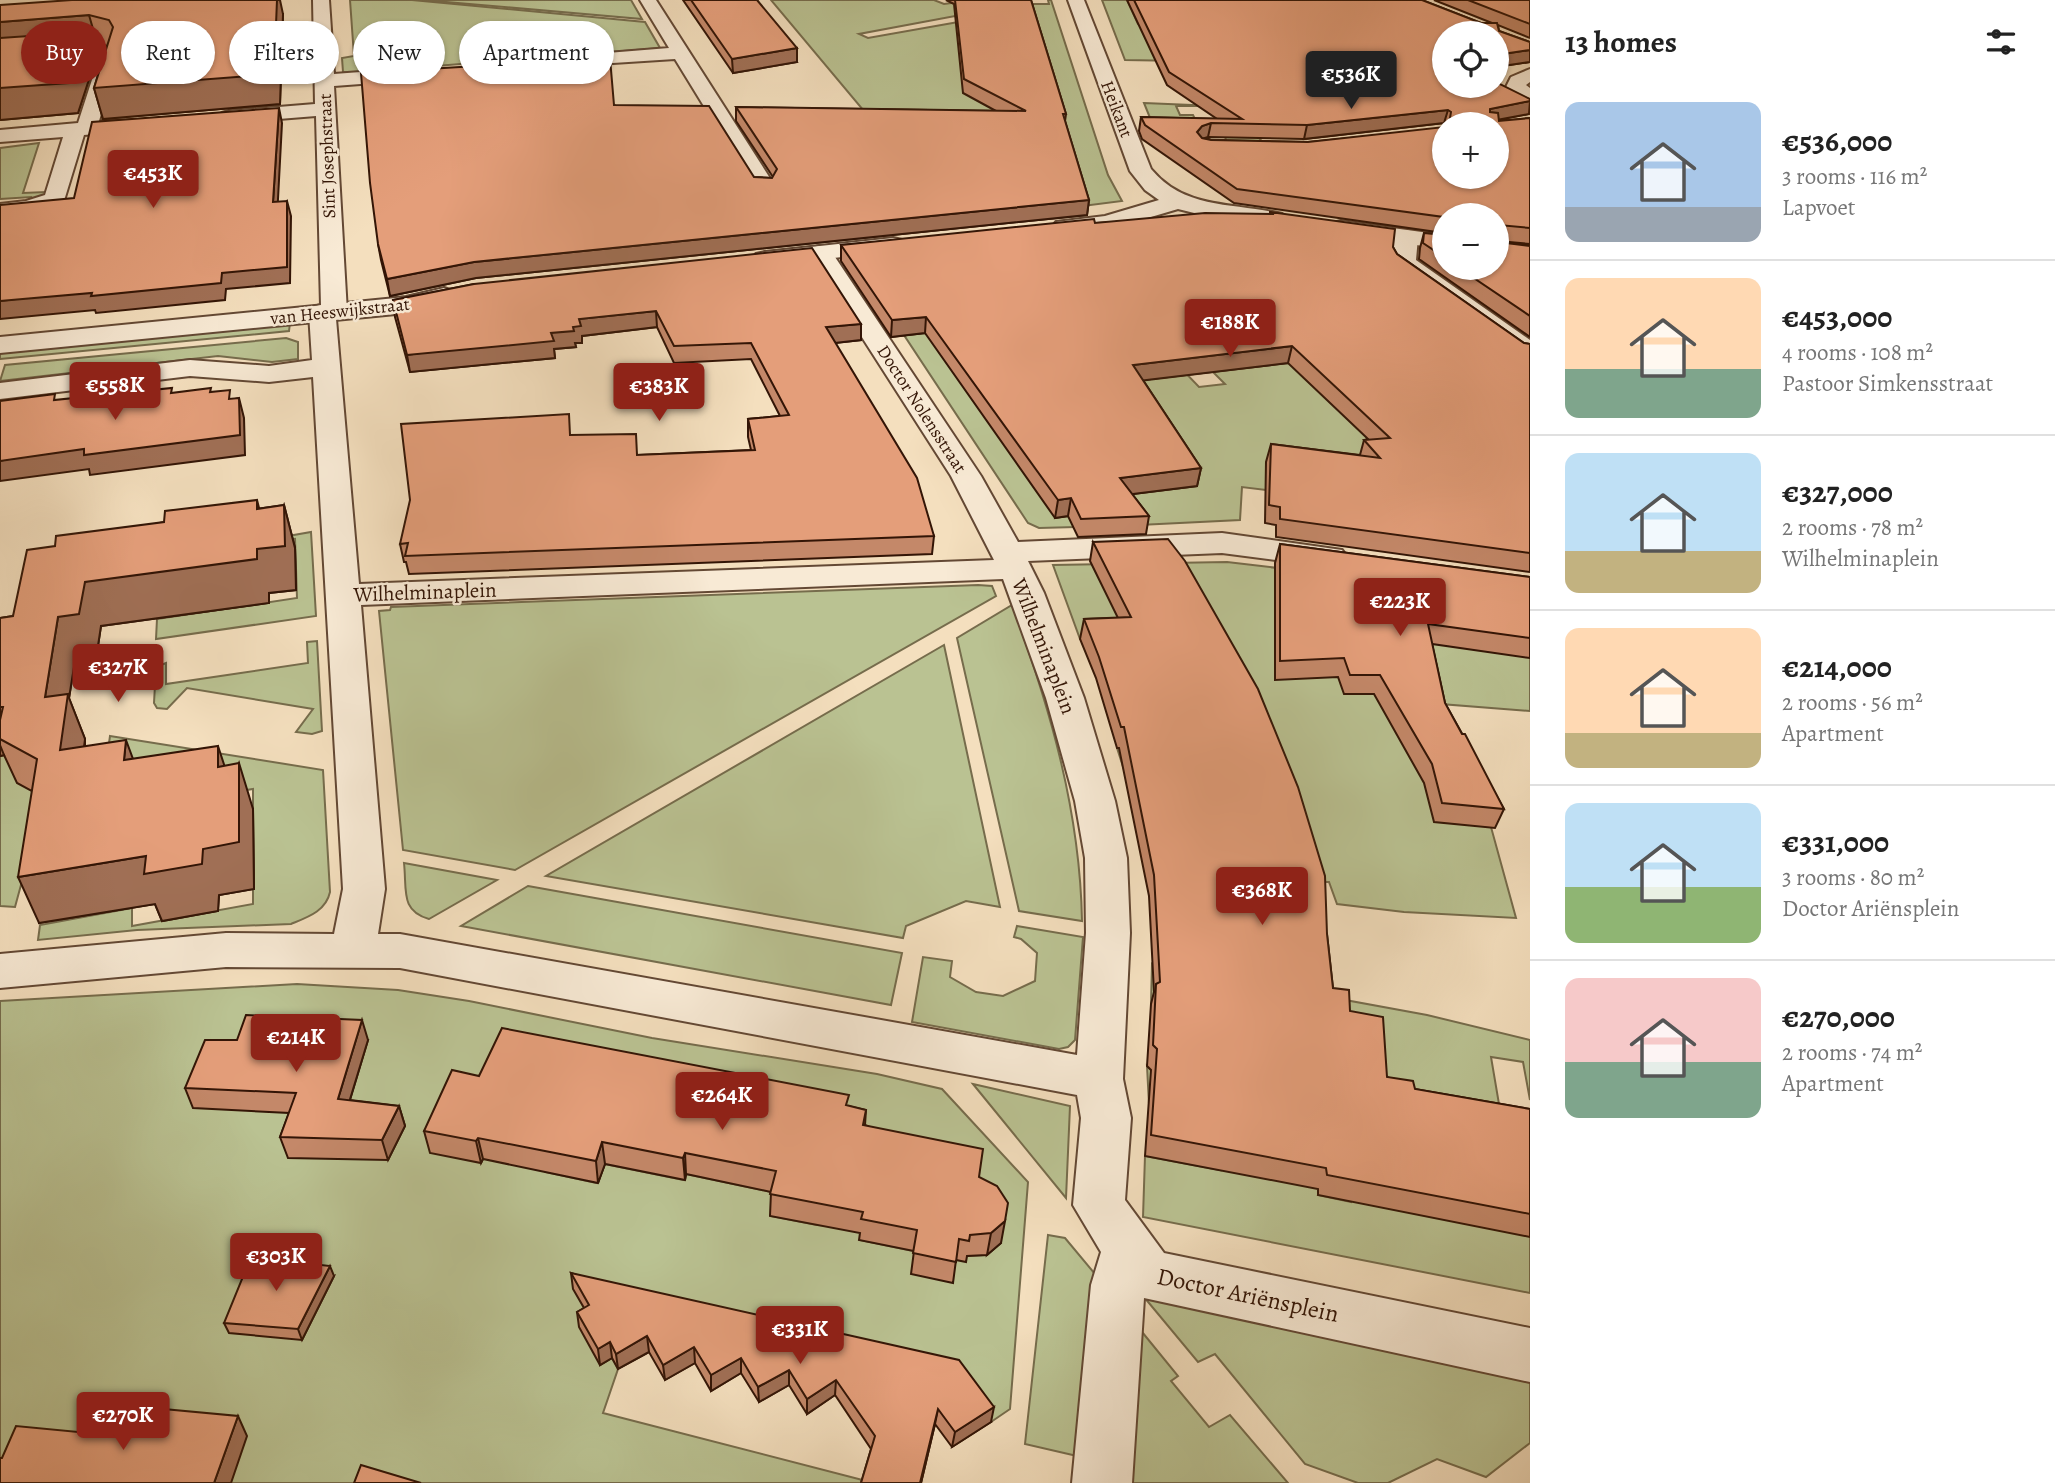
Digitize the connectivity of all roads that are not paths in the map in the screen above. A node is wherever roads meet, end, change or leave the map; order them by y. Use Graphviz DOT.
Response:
graph roads {
  1 [pos="321,0"];
  2 [pos="648,0"];
  3 [pos="1076,0"];
  4 [pos="322,21"];
  5 [pos="681,53"];
  6 [pos="614,58"];
  7 [pos="0,60"];
  8 [pos="1530,75"];
  9 [pos="324,84"];
  10 [pos="1530,97"];
  11 [pos="325,109"];
  12 [pos="206,119"];
  13 [pos="166,122"];
  14 [pos="81,129"];
  15 [pos="0,136"];
  16 [pos="764,186"];
  17 [pos="1178,202"];
  18 [pos="0,211"];
  19 [pos="1291,222"];
  20 [pos="1317,225"];
  21 [pos="1039,230"];
  22 [pos="1406,237"];
  23 [pos="1432,240"];
  24 [pos="916,243"];
  25 [pos="820,253"];
  26 [pos="746,261"];
  27 [pos="465,291"];
  28 [pos="328,312"];
  29 [pos="0,345"];
  30 [pos="1530,352"];
  31 [pos="326,367"];
  32 [pos="0,391"];
  33 [pos="1011,560"];
  34 [pos="1356,561"];
  35 [pos="342,595"];
  36 [pos="353,951"];
  37 [pos="0,971"];
  38 [pos="1099,1079"];
  39 [pos="1129,1248"];
  40 [pos="1530,1355"];
  41 [pos="1102,1483"];
  1 -- 4 [label="street, Sint Josephstraat"];
  2 -- 5 [label="street"];
  3 -- 17 [label="street, Heikant"];
  5 -- 6 [label="street"];
  5 -- 16 [label="street"];
  7 -- 14 [label="street"];
  8 -- 10 [label="street"];
  9 -- 11 [label="street, Sint Josephstraat"];
  11 -- 12 [label="street"];
  11 -- 28 [label="street, Sint Josephstraat"];
  13 -- 14 [label="street"];
  14 -- 15 [label="street"];
  14 -- 18 [label="street"];
  17 -- 19 [label="street"];
  17 -- 21 [label="street"];
  20 -- 22 [label="street"];
  22 -- 23 [label="street"];
  22 -- 30 [label="street"];
  24 -- 25 [label="street"];
  25 -- 26 [label="street"];
  25 -- 33 [label="street, Doctor Nolensstraat"];
  27 -- 28 [label="street, van Heeswijkstraat"];
  28 -- 29 [label="street, van Heeswijkstraat"];
  28 -- 31 [label="street, Sint Josephstraat"];
  31 -- 32 [label="street"];
  31 -- 35 [label="street, Sint Josephstraat"];
  33 -- 34 [label="street"];
  33 -- 35 [label="street, Wilhelminaplein"];
  33 -- 38 [label="street, Wilhelminaplein"];
  35 -- 36 [label="street, Wilhelminaplein"];
  36 -- 37 [label="street"];
  36 -- 38 [label="street"];
  38 -- 39 [label="street, Wilhelminaplein"];
  39 -- 40 [label="street, Doctor Ariënsplein"];
  39 -- 41 [label="street"];
}
